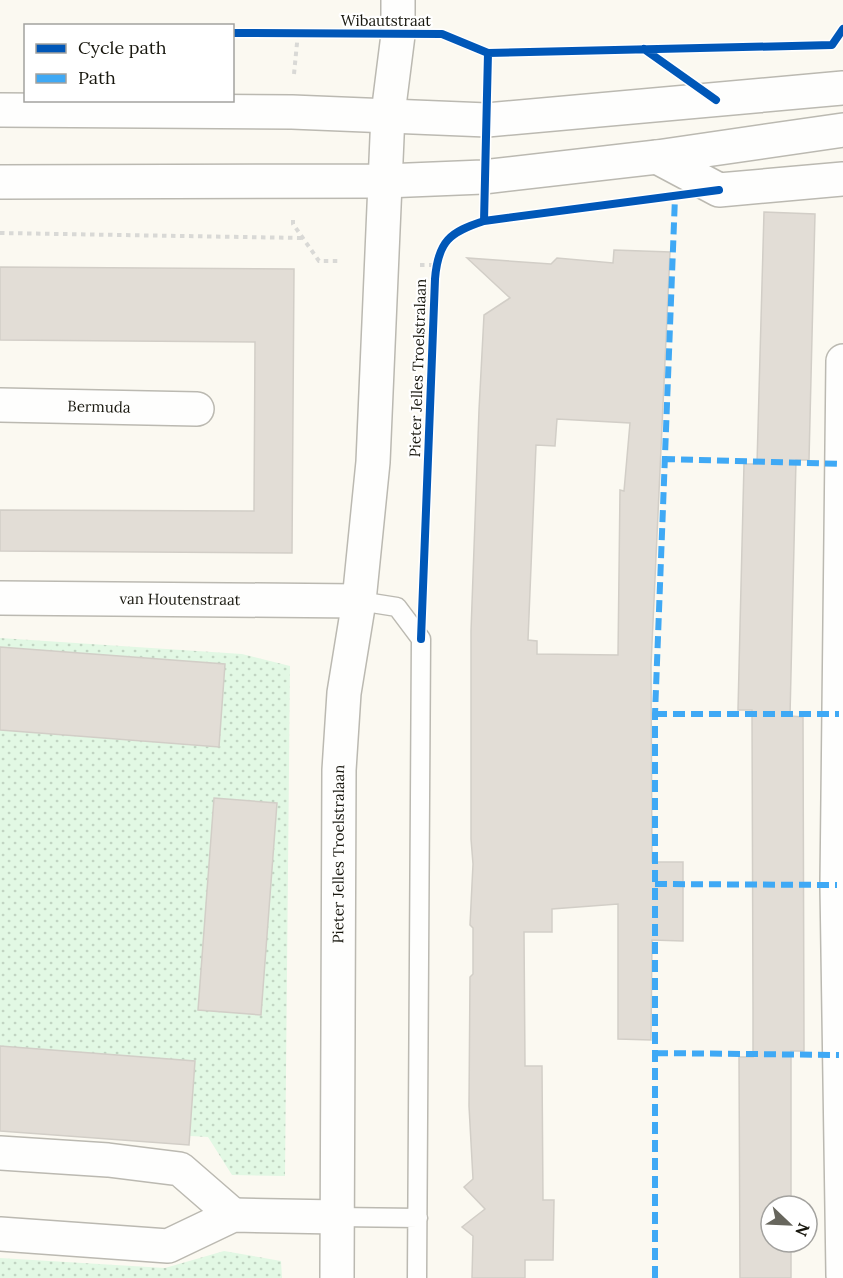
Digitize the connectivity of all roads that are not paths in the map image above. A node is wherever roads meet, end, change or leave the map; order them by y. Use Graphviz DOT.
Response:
graph roads {
  1 [pos="398,0"];
  2 [pos="843,88"];
  3 [pos="0,110"];
  4 [pos="388,114"];
  5 [pos="843,130"];
  6 [pos="657,157"];
  7 [pos="843,179"];
  8 [pos="385,181"];
  9 [pos="0,182"];
  10 [pos="843,361"];
  11 [pos="0,405"];
  12 [pos="197,409"];
  13 [pos="842,556"];
  14 [pos="0,598"];
  15 [pos="358,600"];
  16 [pos="840,920"];
  17 [pos="0,1153"];
  18 [pos="233,1215"];
  19 [pos="338,1217"];
  20 [pos="418,1218"];
  21 [pos="0,1234"];
  22 [pos="843,1275"];
  23 [pos="337,1278"];
  24 [pos="417,1278"];
  1 -- 4 [label="street, Pieter Jelles Troelstralaan"];
  2 -- 4 [label="street"];
  3 -- 4 [label="street"];
  4 -- 8 [label="street, Pieter Jelles Troelstralaan"];
  5 -- 6 [label="street"];
  6 -- 7 [label="street"];
  6 -- 8 [label="street"];
  8 -- 9 [label="street"];
  8 -- 15 [label="street, Pieter Jelles Troelstralaan"];
  10 -- 13 [label="street"];
  11 -- 12 [label="street, Bermuda"];
  13 -- 16 [label="street"];
  14 -- 15 [label="street, van Houtenstraat"];
  15 -- 19 [label="street, Pieter Jelles Troelstralaan"];
  15 -- 20 [label="lane"];
  16 -- 22 [label="street"];
  17 -- 18 [label="street"];
  18 -- 19 [label="street"];
  18 -- 21 [label="street"];
  19 -- 20 [label="lane"];
  19 -- 23 [label="street, Pieter Jelles Troelstralaan"];
  20 -- 24 [label="lane"];
}
